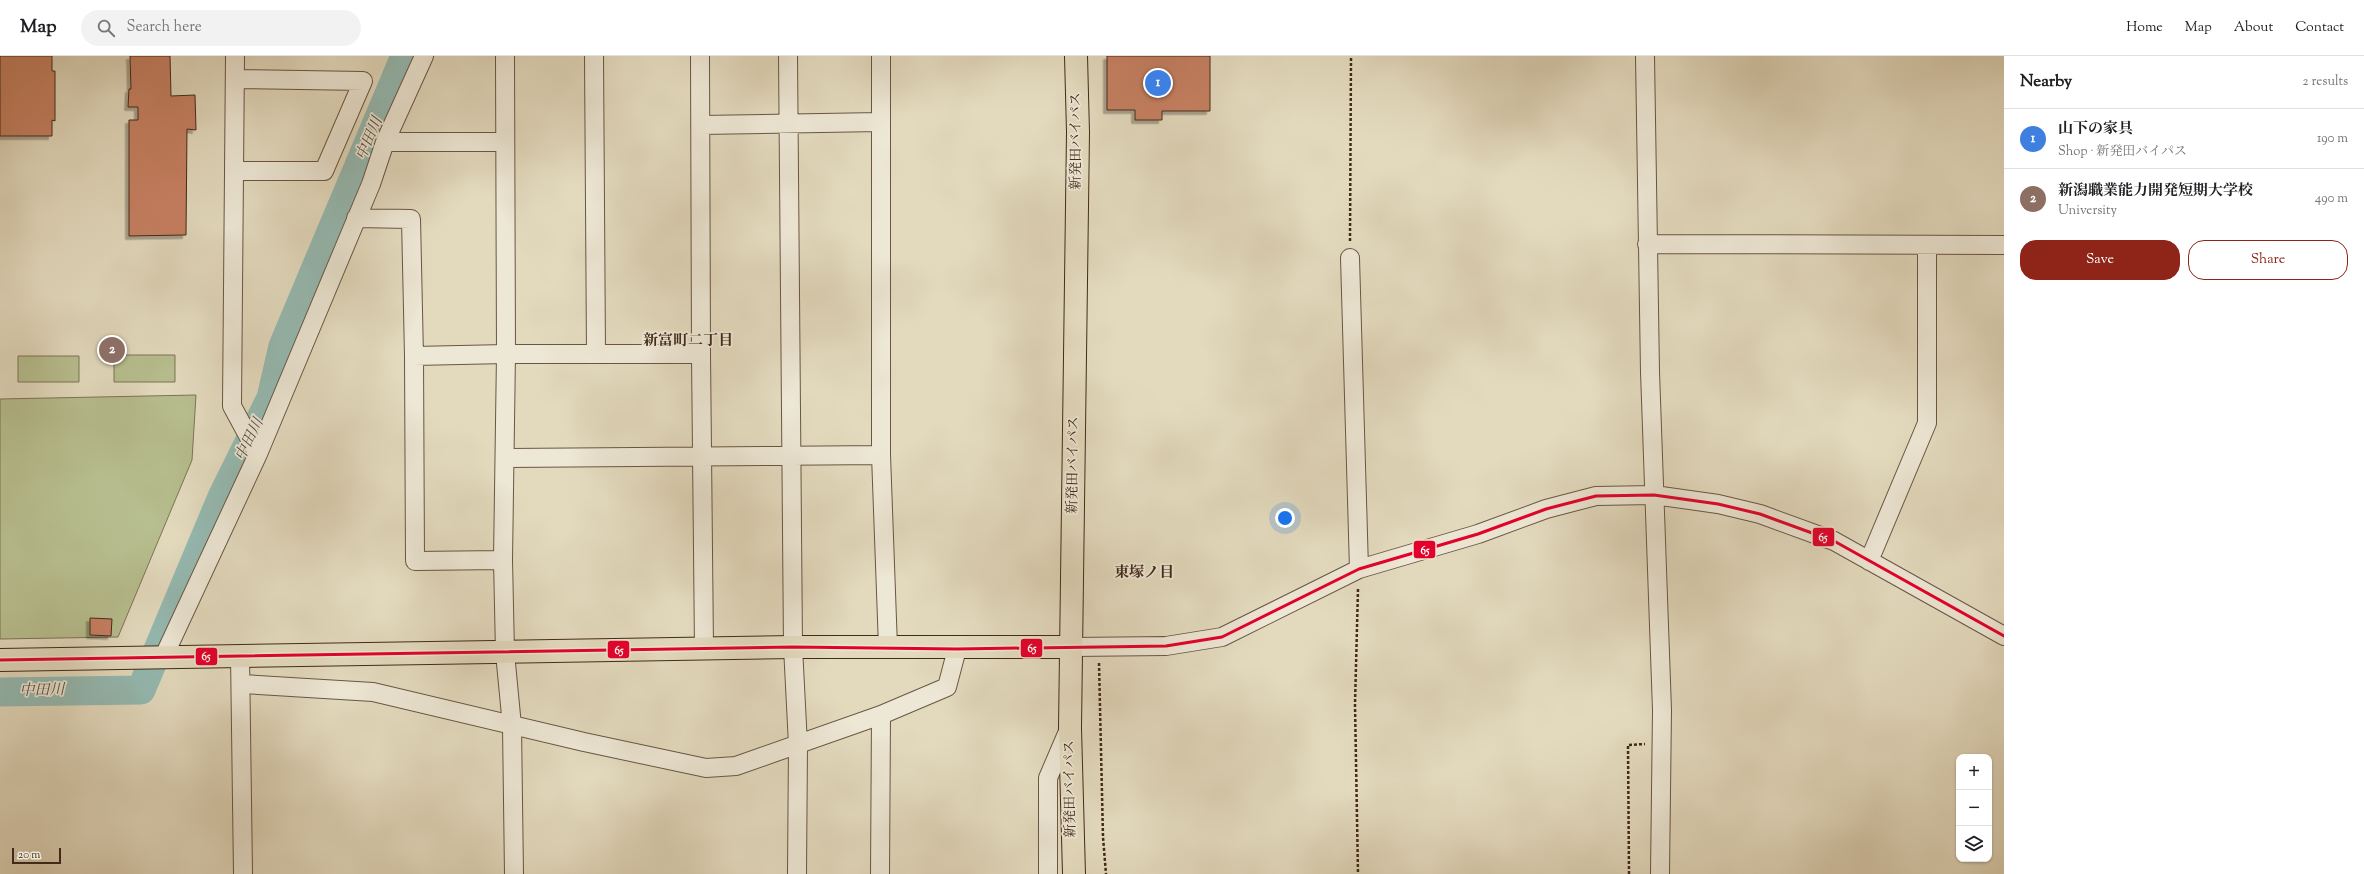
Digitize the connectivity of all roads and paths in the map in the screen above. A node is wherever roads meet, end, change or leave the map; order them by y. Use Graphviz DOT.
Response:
graph roads {
  1 [pos="235,56"];
  2 [pos="424,56"];
  3 [pos="505,56"];
  4 [pos="594,56"];
  5 [pos="700,56"];
  6 [pos="788,56"];
  7 [pos="880,56"];
  8 [pos="1076,56"];
  9 [pos="1351,56"];
  10 [pos="1645,56"];
  11 [pos="235,79"];
  12 [pos="880,122"];
  13 [pos="788,124"];
  14 [pos="701,125"];
  15 [pos="385,142"];
  16 [pos="504,142"];
  17 [pos="235,171"];
  18 [pos="356,218"];
  19 [pos="1647,244"];
  20 [pos="1927,245"];
  21 [pos="2004,245"];
  22 [pos="1350,258"];
  23 [pos="596,353"];
  24 [pos="506,354"];
  25 [pos="701,354"];
  26 [pos="414,356"];
  27 [pos="258,454"];
  28 [pos="881,455"];
  29 [pos="792,457"];
  30 [pos="506,458"];
  31 [pos="702,458"];
  32 [pos="1654,495"];
  33 [pos="503,560"];
  34 [pos="1869,561"];
  35 [pos="1358,569"];
  36 [pos="2004,636"];
  37 [pos="793,647"];
  38 [pos="888,647"];
  39 [pos="1072,647"];
  40 [pos="1099,647"];
  41 [pos="704,648"];
  42 [pos="957,648"];
  43 [pos="505,653"];
  44 [pos="164,656"];
  45 [pos="240,656"];
  46 [pos="0,660"];
  47 [pos="242,684"];
  48 [pos="881,715"];
  49 [pos="512,726"];
  50 [pos="1070,728"];
  51 [pos="1660,743"];
  52 [pos="798,745"];
  53 [pos="243,874"];
  54 [pos="514,874"];
  55 [pos="797,874"];
  56 [pos="880,874"];
  57 [pos="1048,874"];
  58 [pos="1074,874"];
  59 [pos="1106,874"];
  60 [pos="1358,874"];
  61 [pos="1628,874"];
  62 [pos="1660,874"];
  1 -- 11 [label="street"];
  2 -- 15 [label="street"];
  3 -- 16 [label="street"];
  4 -- 23 [label="street"];
  5 -- 14 [label="street"];
  6 -- 13 [label="street"];
  7 -- 12 [label="street"];
  8 -- 39 [label="highway, 新発田バイパス"];
  9 -- 22 [label="path"];
  10 -- 19 [label="street"];
  11 -- 17 [label="street"];
  11 -- 17 [label="street"];
  12 -- 13 [label="street"];
  12 -- 28 [label="street"];
  13 -- 14 [label="street"];
  13 -- 29 [label="street"];
  14 -- 25 [label="street"];
  15 -- 16 [label="street"];
  15 -- 18 [label="street"];
  16 -- 24 [label="street"];
  17 -- 27 [label="street"];
  18 -- 26 [label="street"];
  18 -- 27 [label="street"];
  19 -- 20 [label="street"];
  19 -- 32 [label="street"];
  20 -- 21 [label="street"];
  20 -- 34 [label="street"];
  22 -- 35 [label="street"];
  23 -- 24 [label="street"];
  23 -- 25 [label="street"];
  24 -- 26 [label="street"];
  24 -- 30 [label="street"];
  25 -- 31 [label="street"];
  26 -- 33 [label="street"];
  27 -- 44 [label="street"];
  28 -- 29 [label="street"];
  28 -- 38 [label="street"];
  29 -- 31 [label="street"];
  29 -- 37 [label="street"];
  30 -- 31 [label="street"];
  30 -- 33 [label="street"];
  31 -- 41 [label="street"];
  32 -- 34 [label="street"];
  32 -- 35 [label="street"];
  32 -- 51 [label="street"];
  33 -- 43 [label="street"];
  34 -- 36 [label="street"];
  35 -- 40 [label="street"];
  35 -- 60 [label="path"];
  37 -- 38 [label="highway"];
  37 -- 41 [label="highway"];
  37 -- 52 [label="street"];
  38 -- 42 [label="highway"];
  39 -- 40 [label="street"];
  39 -- 42 [label="highway"];
  39 -- 50 [label="highway, 新発田バイパス"];
  40 -- 59 [label="path"];
  41 -- 43 [label="highway"];
  42 -- 48 [label="street"];
  43 -- 45 [label="highway"];
  43 -- 49 [label="street"];
  44 -- 45 [label="highway"];
  44 -- 46 [label="highway"];
  45 -- 47 [label="street"];
  47 -- 49 [label="street"];
  47 -- 53 [label="street"];
  48 -- 52 [label="street"];
  48 -- 56 [label="street"];
  49 -- 52 [label="street"];
  49 -- 54 [label="street"];
  50 -- 57 [label="street"];
  50 -- 58 [label="highway, 新発田バイパス"];
  51 -- 61 [label="path"];
  51 -- 62 [label="street"];
  52 -- 55 [label="street"];
}
